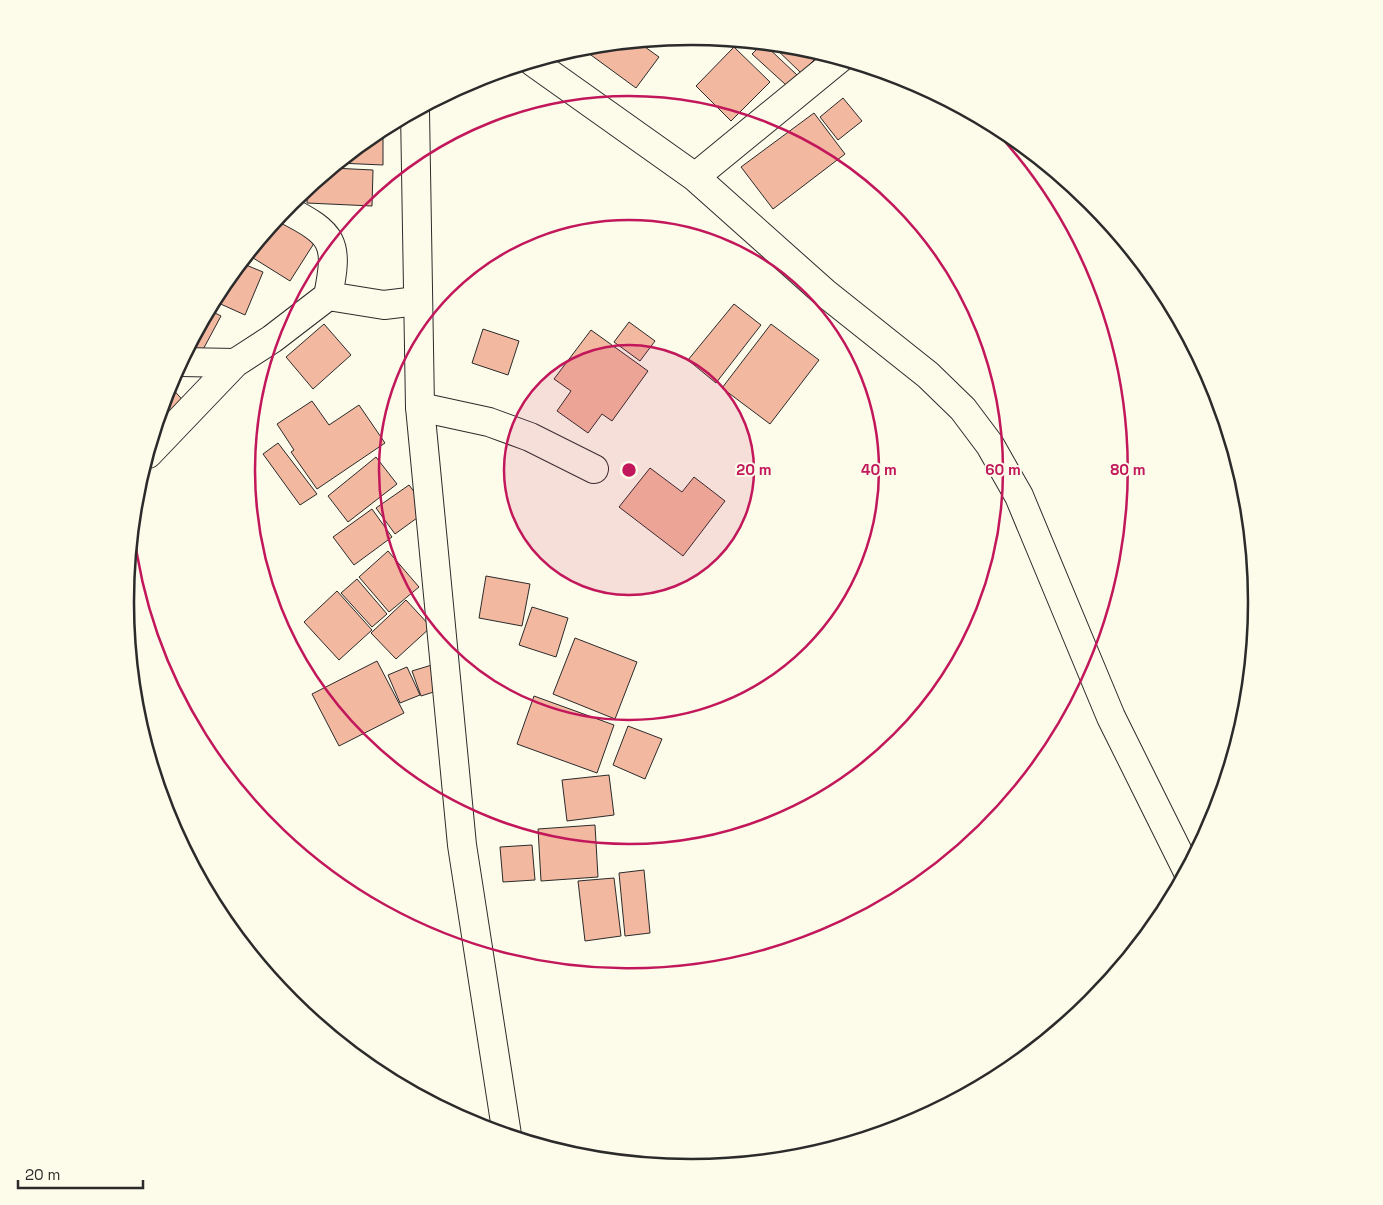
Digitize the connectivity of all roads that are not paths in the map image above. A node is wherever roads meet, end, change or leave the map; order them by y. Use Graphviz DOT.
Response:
graph roads {
  1 [pos="833,63"];
  2 [pos="539,66"];
  3 [pos="415,119"];
  4 [pos="695,177"];
  5 [pos="292,213"];
  6 [pos="328,296"];
  7 [pos="416,301"];
  8 [pos="188,362"];
  9 [pos="235,362"];
  10 [pos="420,407"];
  11 [pos="157,444"];
  12 [pos="594,469"];
  13 [pos="1184,864"];
  14 [pos="506,1128"];
  1 -- 4 [label="street"];
  2 -- 4 [label="street"];
  3 -- 7 [label="street"];
  4 -- 13 [label="street"];
  5 -- 6 [label="street"];
  6 -- 7 [label="street"];
  6 -- 9 [label="street"];
  7 -- 10 [label="street"];
  8 -- 9 [label="street"];
  9 -- 11 [label="street"];
  10 -- 12 [label="street"];
  10 -- 14 [label="street"];
}
